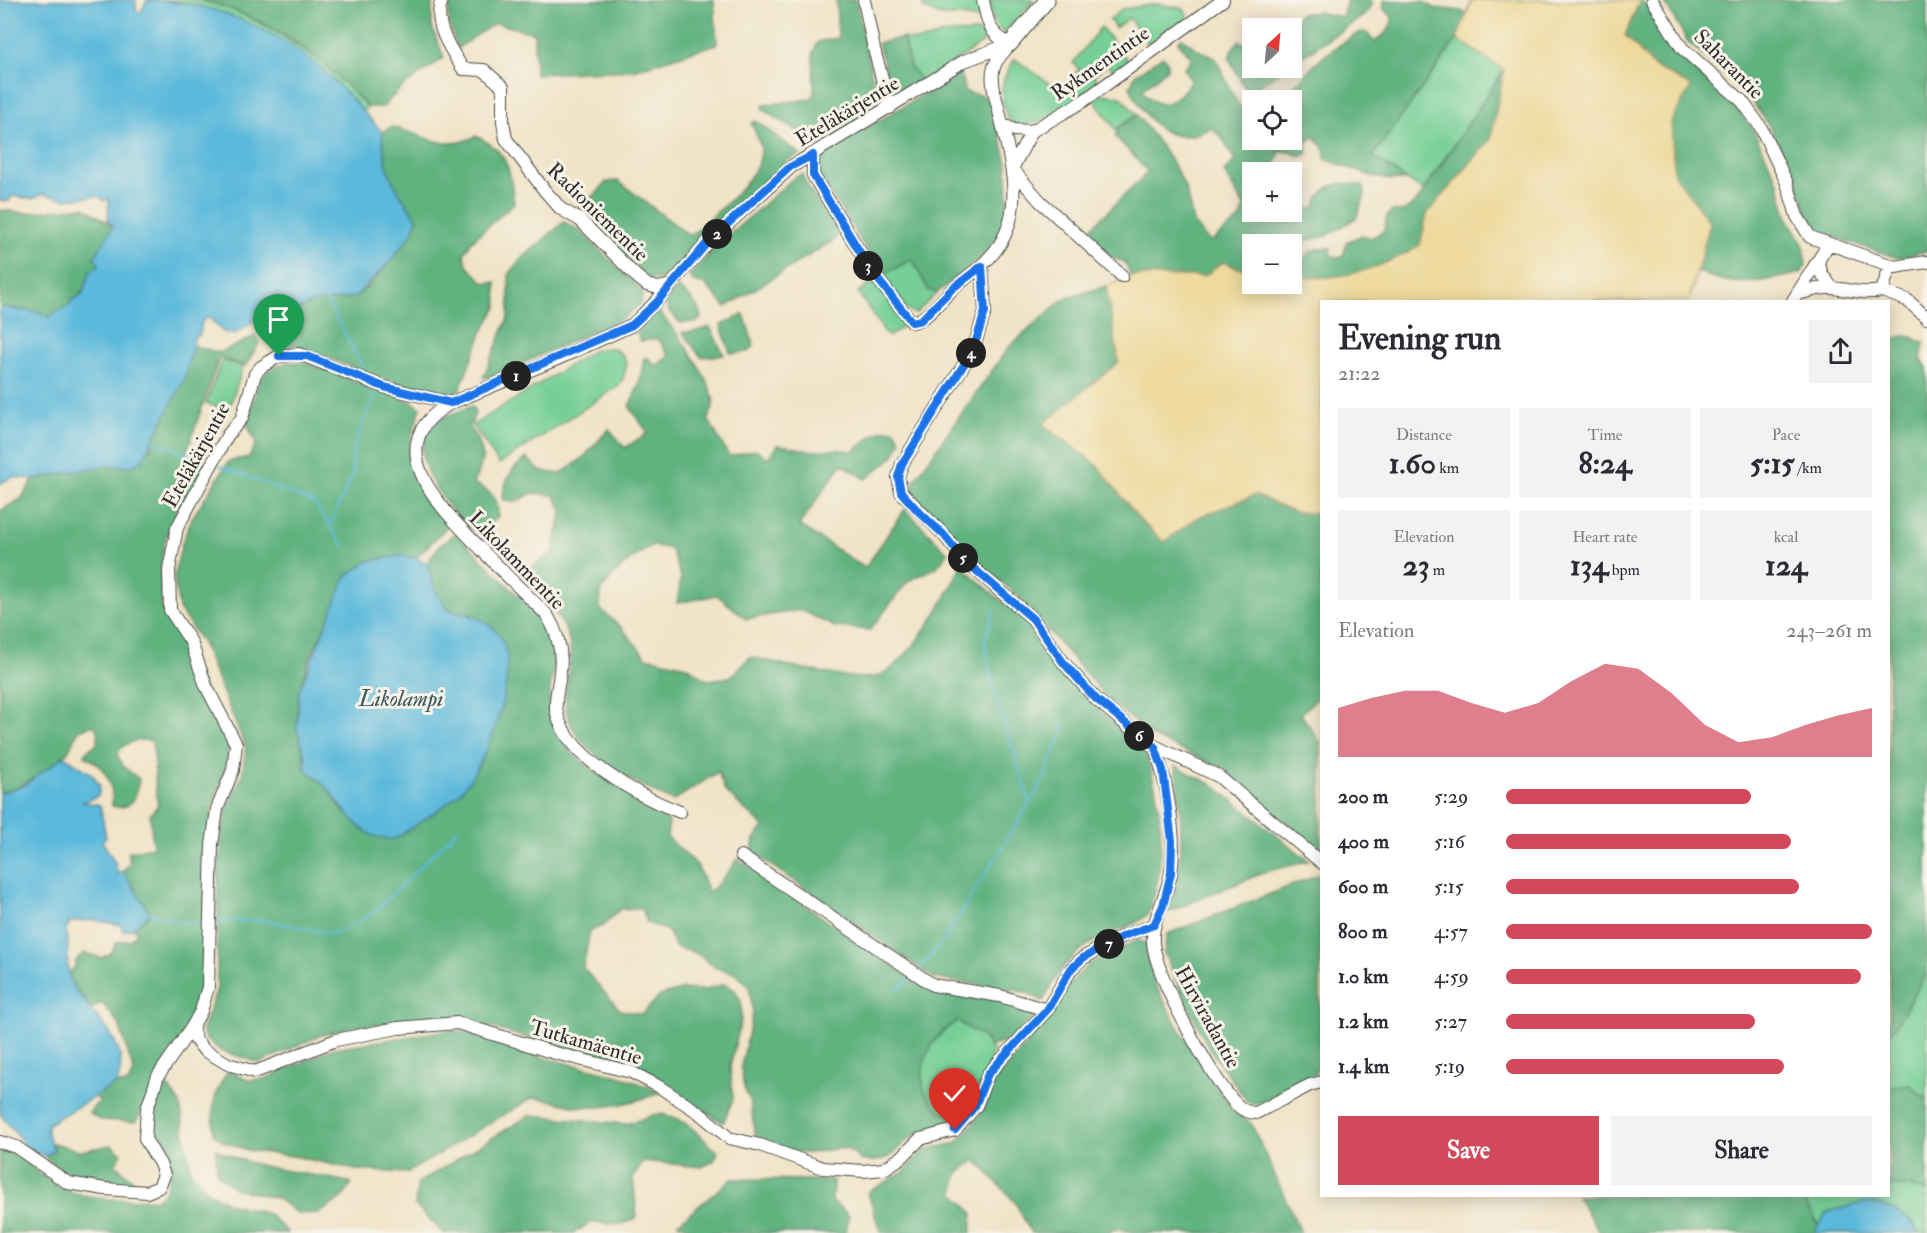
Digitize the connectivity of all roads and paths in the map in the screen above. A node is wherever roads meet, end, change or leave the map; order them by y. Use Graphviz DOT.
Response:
graph roads {
  1 [pos="442,0"];
  2 [pos="864,0"];
  3 [pos="983,0"];
  4 [pos="1047,0"];
  5 [pos="1223,0"];
  6 [pos="1652,0"];
  7 [pos="1010,44"];
  8 [pos="890,108"];
  9 [pos="1002,124"];
  10 [pos="1032,131"];
  11 [pos="813,155"];
  12 [pos="1012,169"];
  13 [pos="1828,245"];
  14 [pos="1927,261"];
  15 [pos="1818,262"];
  16 [pos="982,266"];
  17 [pos="1890,266"];
  18 [pos="1122,276"];
  19 [pos="671,285"];
  20 [pos="1832,288"];
  21 [pos="1882,291"];
  22 [pos="1795,298"];
  23 [pos="1927,318"];
  24 [pos="451,403"];
  25 [pos="1155,747"];
  26 [pos="680,812"];
  27 [pos="741,856"];
  28 [pos="1320,861"];
  29 [pos="1154,925"];
  30 [pos="1047,1010"];
  31 [pos="192,1027"];
  32 [pos="204,1050"];
  33 [pos="175,1051"];
  34 [pos="1320,1082"];
  35 [pos="0,1142"];
  1 -- 19 [label="street, Radioniementie"];
  2 -- 8 [label="street"];
  3 -- 7 [label="street"];
  4 -- 7 [label="main road"];
  5 -- 10 [label="street, Rykmentintie"];
  6 -- 13 [label="street, Saharantie"];
  7 -- 8 [label="street, Eteläkärjentie"];
  7 -- 9 [label="street"];
  8 -- 11 [label="street, Eteläkärjentie"];
  9 -- 10 [label="street"];
  9 -- 12 [label="street"];
  10 -- 12 [label="street"];
  11 -- 16 [label="street"];
  11 -- 19 [label="street, Eteläkärjentie"];
  12 -- 16 [label="street"];
  12 -- 18 [label="street"];
  13 -- 15 [label="street"];
  13 -- 17 [label="street, Saharantie"];
  14 -- 17 [label="street"];
  15 -- 20 [label="street"];
  15 -- 22 [label="street"];
  16 -- 25 [label="street"];
  17 -- 21 [label="street"];
  19 -- 24 [label="street, Eteläkärjentie"];
  20 -- 21 [label="street"];
  20 -- 22 [label="street"];
  21 -- 23 [label="street"];
  24 -- 26 [label="street, Likolammentie"];
  24 -- 31 [label="street, Eteläkärjentie"];
  25 -- 28 [label="street"];
  25 -- 29 [label="street, Hirviradantie"];
  27 -- 30 [label="street"];
  29 -- 30 [label="street, Tutkamäentie"];
  29 -- 34 [label="street, Hirviradantie"];
  30 -- 32 [label="street, Tutkamäentie"];
  31 -- 32 [label="street"];
  31 -- 33 [label="street, Eteläkärjentie"];
  32 -- 33 [label="street"];
  33 -- 35 [label="street, Eteläkärjentie"];
}
